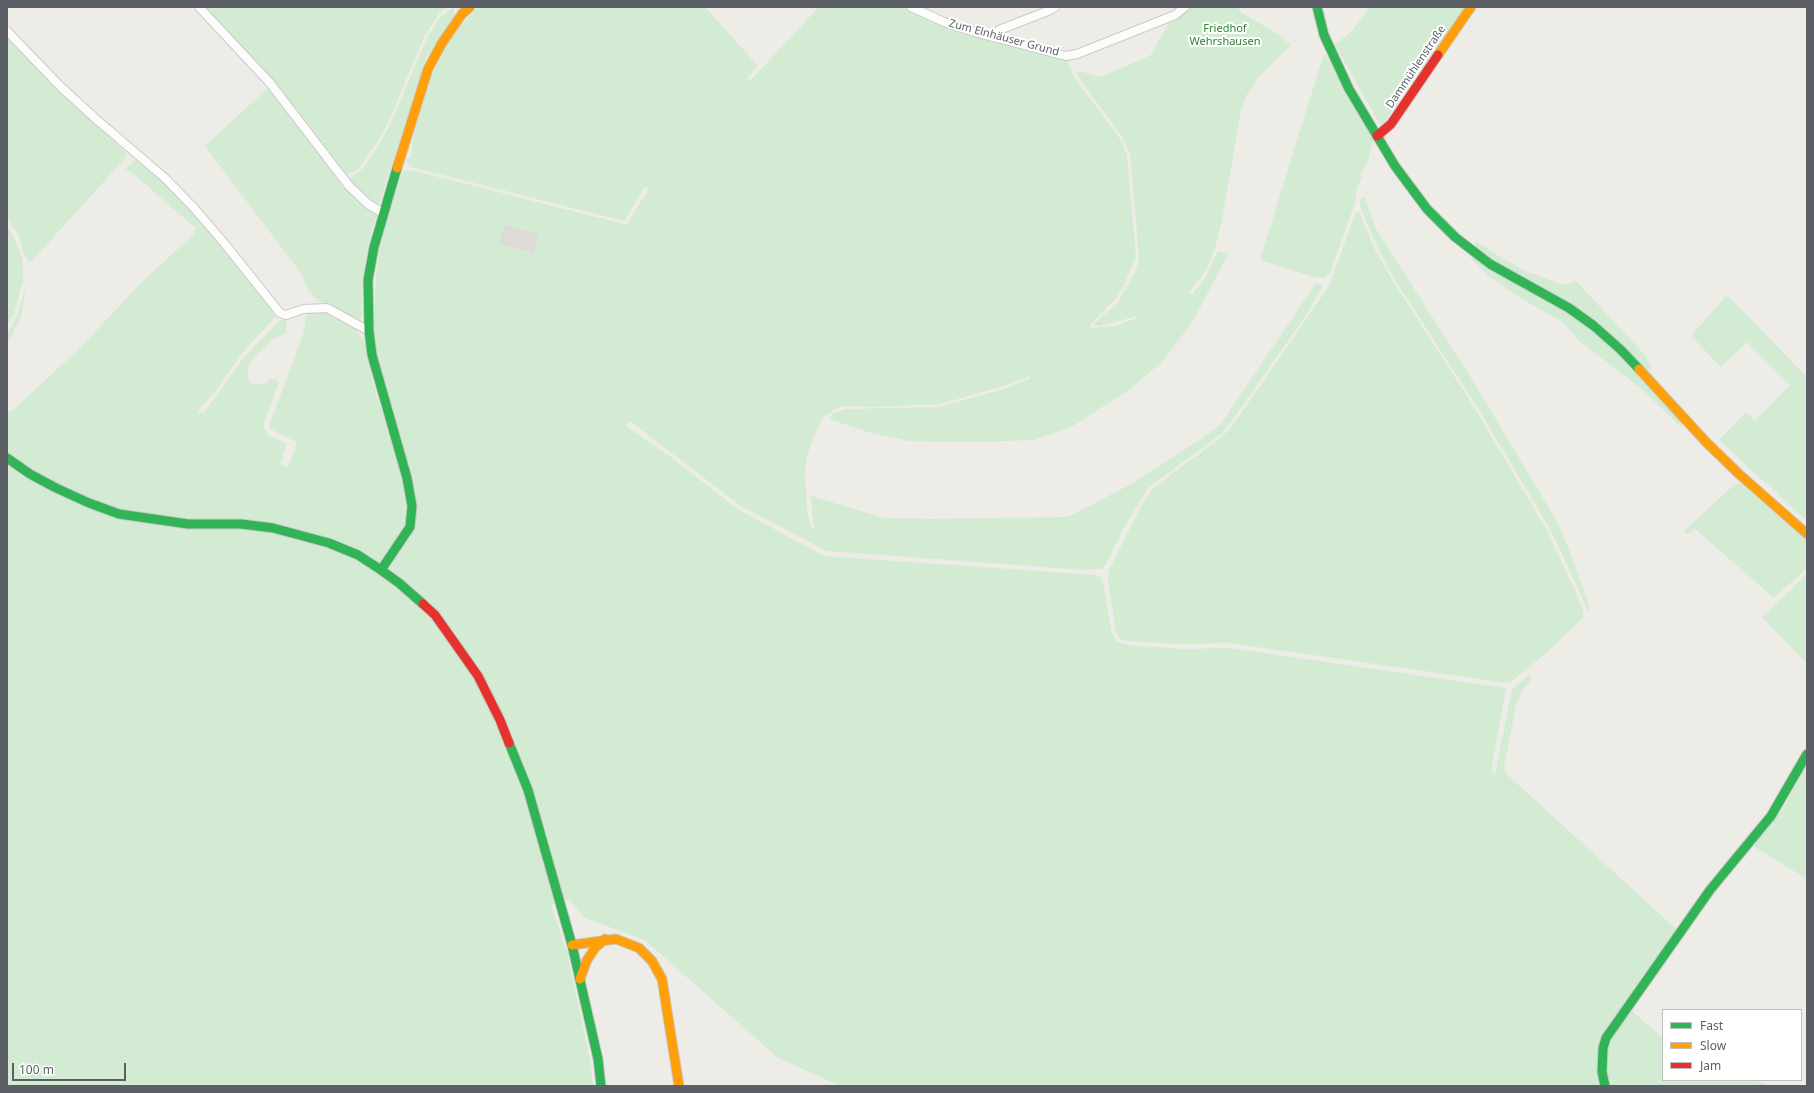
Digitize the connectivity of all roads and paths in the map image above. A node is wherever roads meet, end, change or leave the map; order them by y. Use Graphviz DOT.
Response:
graph roads {
  1 [pos="199,7"];
  2 [pos="470,7"];
  3 [pos="912,7"];
  4 [pos="1055,7"];
  5 [pos="1185,7"];
  6 [pos="1317,7"];
  7 [pos="1471,7"];
  8 [pos="462,11"];
  9 [pos="7,31"];
  10 [pos="993,37"];
  11 [pos="1377,136"];
  12 [pos="383,213"];
  13 [pos="369,332"];
  14 [pos="7,458"];
  15 [pos="1807,534"];
  16 [pos="381,570"];
  17 [pos="1807,754"];
  18 [pos="605,939"];
  19 [pos="572,945"];
  20 [pos="580,979"];
  21 [pos="601,1086"];
  22 [pos="679,1086"];
  23 [pos="1605,1086"];
  1 -- 12 [label="street"];
  2 -- 8 [label="street"];
  3 -- 10 [label="street, Zum Elnhäuser Grund"];
  4 -- 10 [label="street"];
  5 -- 10 [label="street, Zum Elnhäuser Grund"];
  6 -- 11 [label="street"];
  7 -- 11 [label="street, Dammühlenstraße"];
  8 -- 12 [label="street"];
  9 -- 13 [label="street"];
  11 -- 15 [label="street"];
  12 -- 13 [label="street"];
  13 -- 16 [label="street"];
  14 -- 16 [label="street"];
  16 -- 19 [label="street"];
  17 -- 23 [label="street"];
  18 -- 19 [label="street"];
  18 -- 20 [label="street"];
  18 -- 22 [label="street"];
  19 -- 20 [label="street"];
  20 -- 21 [label="street"];
}
